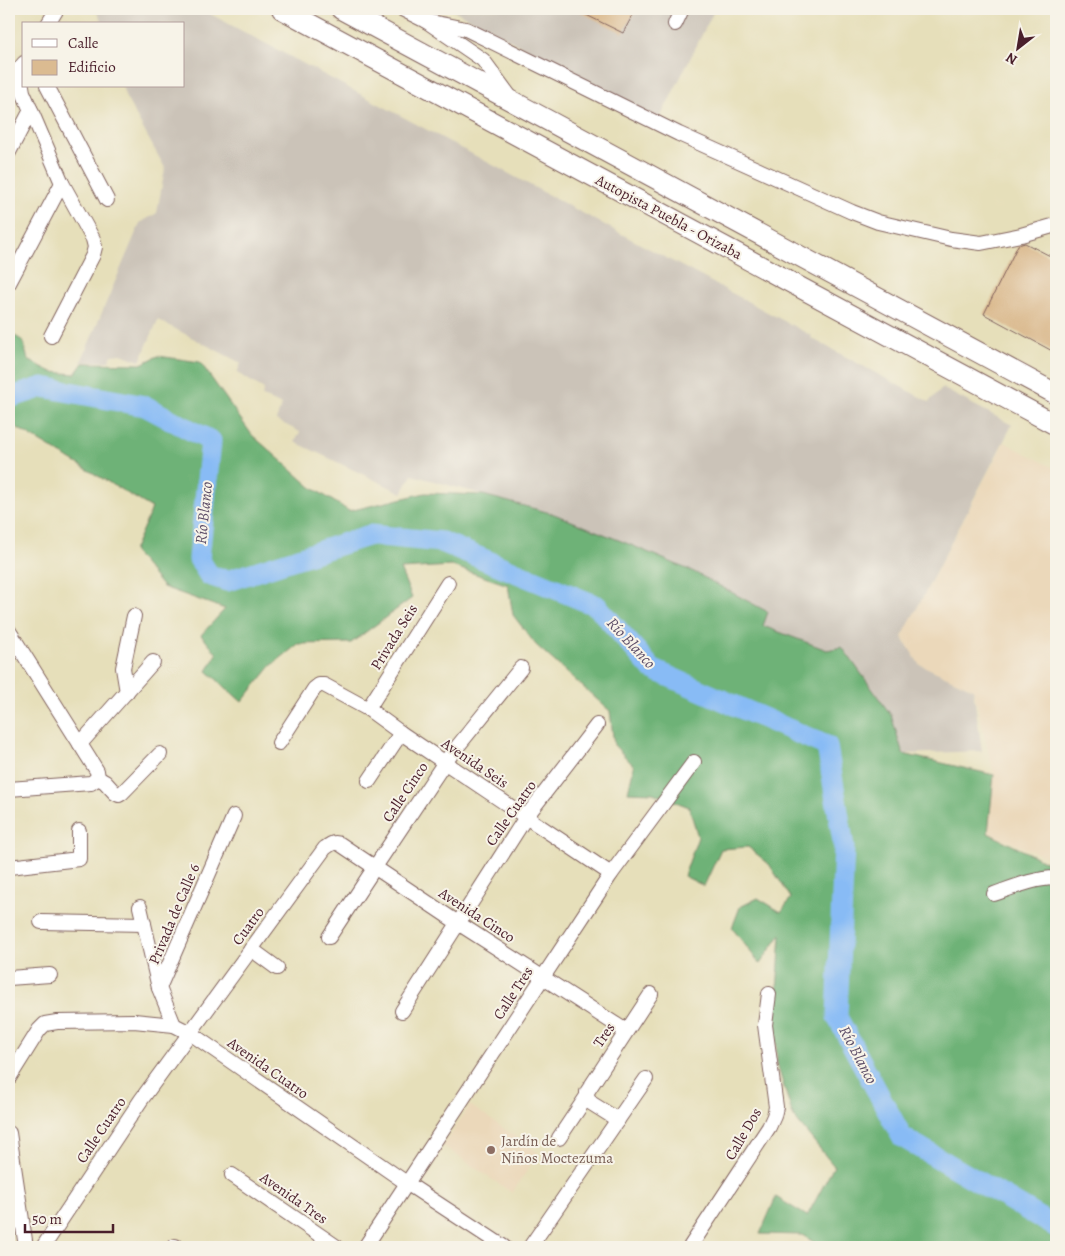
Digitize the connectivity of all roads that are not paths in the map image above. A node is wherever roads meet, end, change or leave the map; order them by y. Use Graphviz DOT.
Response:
graph roads {
  1 [pos="57,9"];
  2 [pos="282,9"];
  3 [pos="341,9"];
  4 [pos="402,9"];
  5 [pos="682,9"];
  6 [pos="426,21"];
  7 [pos="49,22"];
  8 [pos="675,24"];
  9 [pos="22,66"];
  10 [pos="22,86"];
  11 [pos="22,88"];
  12 [pos="48,88"];
  13 [pos="514,103"];
  14 [pos="31,110"];
  15 [pos="9,152"];
  16 [pos="62,183"];
  17 [pos="107,200"];
  18 [pos="1056,224"];
  19 [pos="9,283"];
  20 [pos="51,336"];
  21 [pos="1056,394"];
  22 [pos="1056,425"];
  23 [pos="448,582"];
  24 [pos="134,616"];
  25 [pos="9,631"];
  26 [pos="154,662"];
  27 [pos="521,668"];
  28 [pos="127,692"];
  29 [pos="368,709"];
  30 [pos="596,725"];
  31 [pos="401,733"];
  32 [pos="279,743"];
  33 [pos="80,744"];
  34 [pos="160,754"];
  35 [pos="445,762"];
  36 [pos="694,762"];
  37 [pos="98,778"];
  38 [pos="368,781"];
  39 [pos="9,789"];
  40 [pos="234,816"];
  41 [pos="526,817"];
  42 [pos="78,831"];
  43 [pos="336,842"];
  44 [pos="9,867"];
  45 [pos="374,867"];
  46 [pos="611,874"];
  47 [pos="1056,878"];
  48 [pos="994,894"];
  49 [pos="140,907"];
  50 [pos="41,922"];
  51 [pos="458,923"];
  52 [pos="144,924"];
  53 [pos="329,937"];
  54 [pos="251,949"];
  55 [pos="277,968"];
  56 [pos="50,975"];
  57 [pos="543,977"];
  58 [pos="9,978"];
  59 [pos="159,988"];
  60 [pos="651,994"];
  61 [pos="769,994"];
  62 [pos="402,1011"];
  63 [pos="174,1025"];
  64 [pos="626,1031"];
  65 [pos="190,1033"];
  66 [pos="9,1078"];
  67 [pos="646,1079"];
  68 [pos="587,1096"];
  69 [pos="618,1120"];
  70 [pos="9,1133"];
  71 [pos="559,1138"];
  72 [pos="232,1175"];
  73 [pos="408,1184"];
  74 [pos="26,1247"];
  75 [pos="43,1247"];
  76 [pos="337,1247"];
  77 [pos="365,1247"];
  78 [pos="504,1247"];
  79 [pos="530,1247"];
  80 [pos="690,1247"];
  1 -- 7 [label="street"];
  2 -- 22 [label="highway, Autopista Puebla - Orizaba"];
  3 -- 13 [label="highway, Autopista Puebla - Orizaba"];
  4 -- 6 [label="street"];
  5 -- 8 [label="street"];
  6 -- 13 [label="street"];
  6 -- 18 [label="street"];
  9 -- 10 [label="street"];
  11 -- 14 [label="street"];
  12 -- 17 [label="street"];
  13 -- 21 [label="highway, Autopista Puebla - Orizaba"];
  14 -- 15 [label="street"];
  14 -- 16 [label="street"];
  16 -- 19 [label="street"];
  16 -- 20 [label="street"];
  23 -- 29 [label="street, Privada Seis"];
  24 -- 28 [label="street"];
  25 -- 33 [label="street"];
  26 -- 28 [label="street"];
  27 -- 35 [label="street, Calle Cinco"];
  28 -- 33 [label="street"];
  29 -- 31 [label="street, Avenida Seis"];
  29 -- 32 [label="street, Avenida Seis"];
  30 -- 41 [label="street, Calle Cuatro"];
  31 -- 35 [label="street, Avenida Seis"];
  31 -- 38 [label="street"];
  33 -- 37 [label="street"];
  34 -- 37 [label="street"];
  35 -- 41 [label="street, Avenida Seis"];
  35 -- 45 [label="street, Calle Cinco"];
  36 -- 46 [label="street, Calle Tres"];
  37 -- 39 [label="street"];
  40 -- 59 [label="street, Privada de Calle 6"];
  41 -- 46 [label="street, Avenida Seis"];
  41 -- 51 [label="street, Calle Cuatro"];
  42 -- 44 [label="street"];
  43 -- 45 [label="street, Avenida Cinco"];
  43 -- 54 [label="street, Cuatro"];
  45 -- 51 [label="street, Avenida Cinco"];
  45 -- 53 [label="street, Calle Cinco"];
  46 -- 57 [label="street, Calle Tres"];
  47 -- 48 [label="street"];
  49 -- 52 [label="street"];
  50 -- 52 [label="street"];
  51 -- 57 [label="street, Avenida Cinco"];
  51 -- 62 [label="street, Calle Cuatro"];
  52 -- 59 [label="street"];
  54 -- 55 [label="street"];
  54 -- 65 [label="street, Cuatro"];
  56 -- 58 [label="street"];
  57 -- 64 [label="street, Avenida Cinco"];
  57 -- 73 [label="street, Calle Tres"];
  59 -- 63 [label="street, Privada de Calle 6"];
  60 -- 64 [label="street, Tres"];
  61 -- 80 [label="street, Calle Dos"];
  63 -- 65 [label="street, Avenida Cuatro"];
  63 -- 66 [label="street, Avenida Cuatro"];
  64 -- 68 [label="street, Tres"];
  65 -- 73 [label="street, Avenida Cuatro"];
  65 -- 75 [label="street, Calle Cuatro"];
  67 -- 69 [label="street"];
  68 -- 69 [label="street"];
  68 -- 71 [label="street, Tres"];
  69 -- 79 [label="street"];
  70 -- 74 [label="street"];
  72 -- 76 [label="street, Avenida Tres"];
  73 -- 77 [label="street, Calle Tres"];
  73 -- 78 [label="street, Avenida Cuatro"];
}
